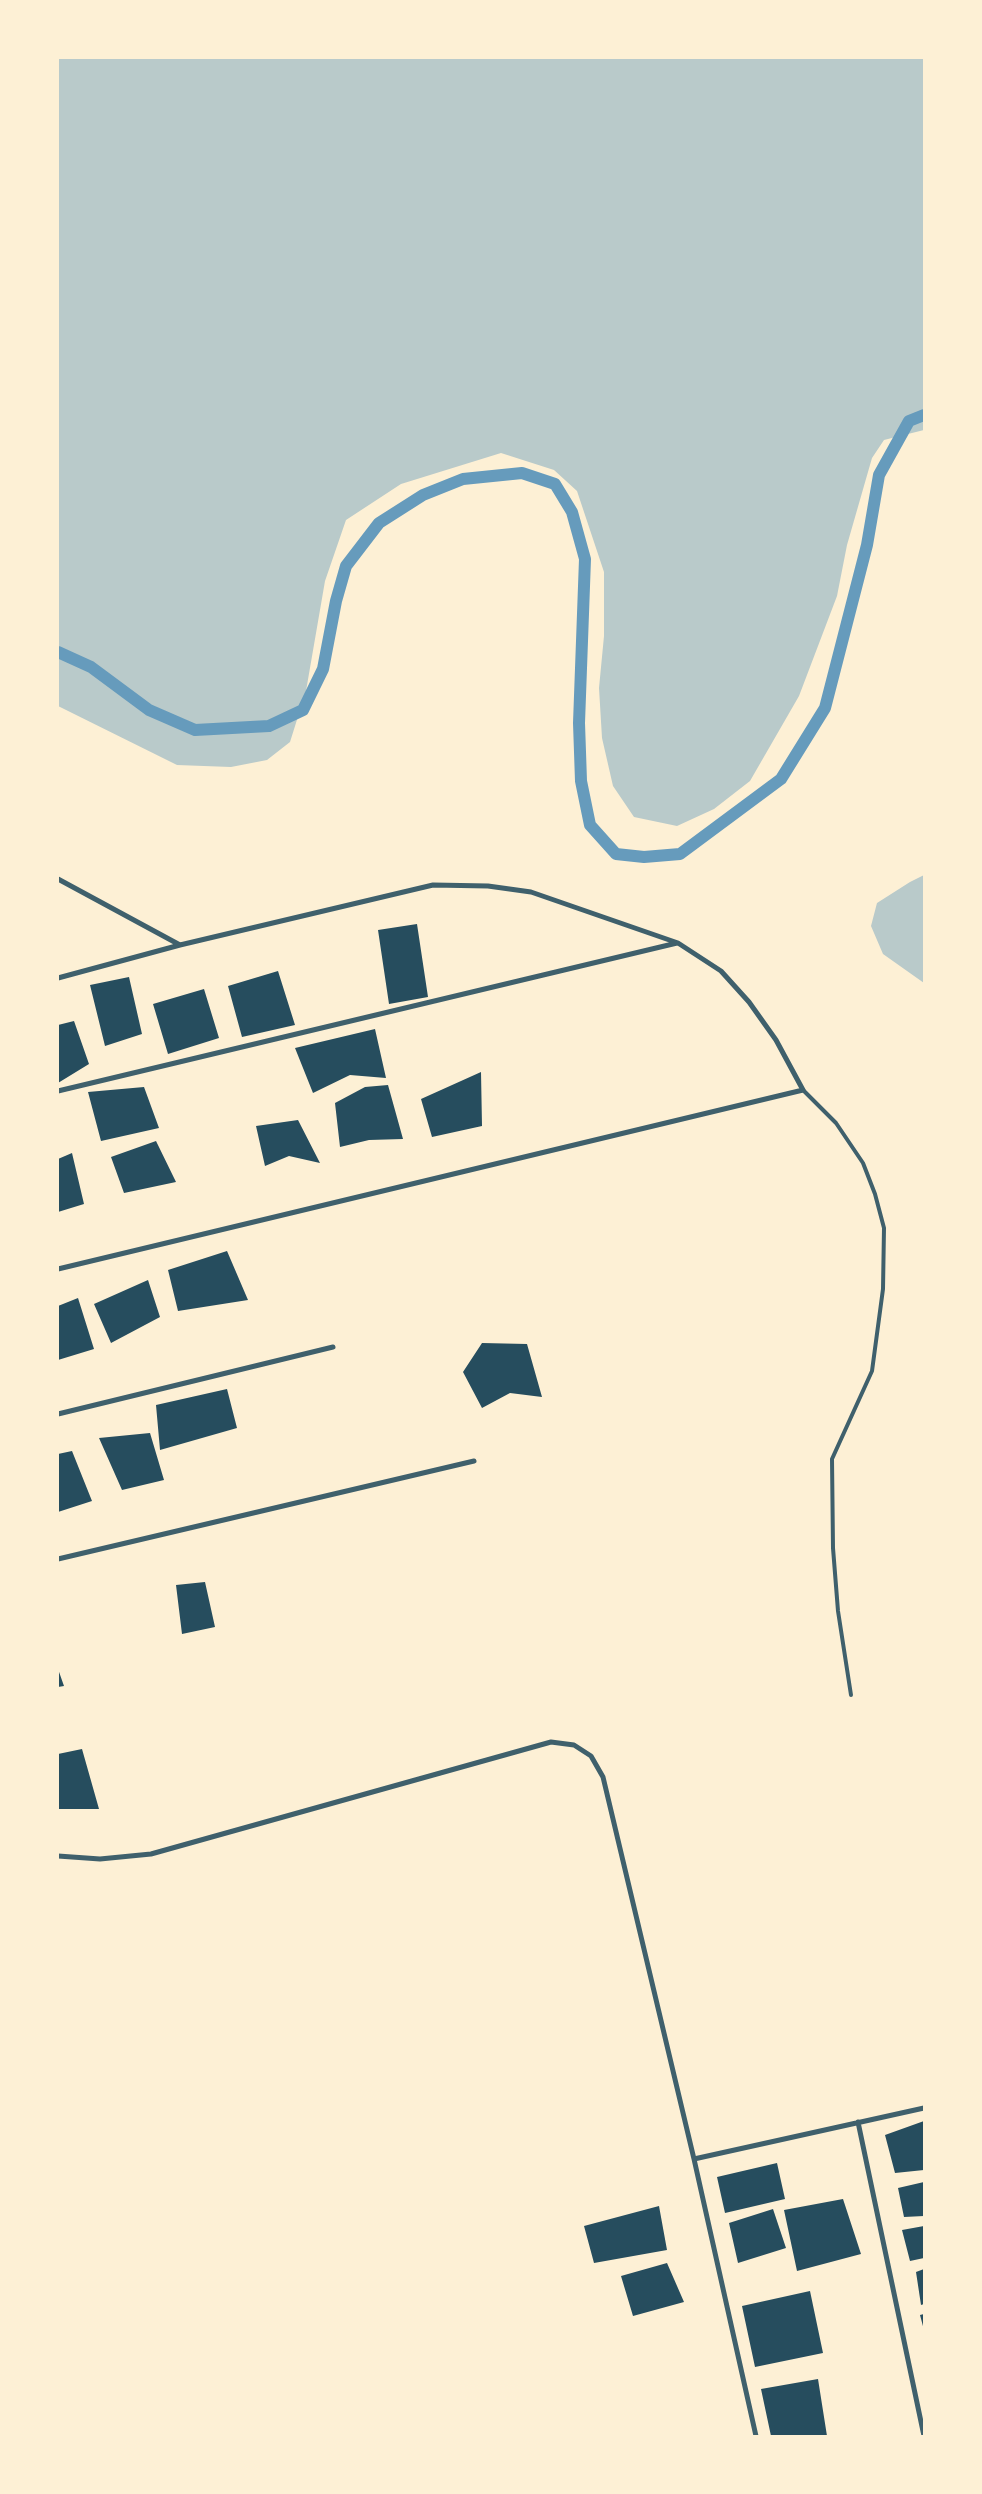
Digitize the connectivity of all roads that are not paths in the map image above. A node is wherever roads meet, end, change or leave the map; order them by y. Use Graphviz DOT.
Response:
graph roads {
  1 [pos="58,879"];
  2 [pos="678,943"];
  3 [pos="180,945"];
  4 [pos="58,978"];
  5 [pos="58,1090"];
  6 [pos="803,1090"];
  7 [pos="58,1269"];
  8 [pos="333,1347"];
  9 [pos="58,1414"];
  10 [pos="474,1461"];
  11 [pos="58,1558"];
  12 [pos="851,1695"];
  13 [pos="58,1856"];
  14 [pos="924,2108"];
  15 [pos="858,2122"];
  16 [pos="694,2160"];
  17 [pos="756,2436"];
  18 [pos="924,2436"];
  1 -- 3 [label="street"];
  2 -- 3 [label="street"];
  2 -- 5 [label="street"];
  2 -- 6 [label="street"];
  3 -- 4 [label="street"];
  6 -- 7 [label="street"];
  6 -- 12 [label="lane"];
  8 -- 9 [label="street"];
  10 -- 11 [label="street"];
  13 -- 16 [label="street"];
  14 -- 15 [label="street"];
  15 -- 16 [label="street"];
  15 -- 18 [label="street"];
  16 -- 17 [label="street"];
}
